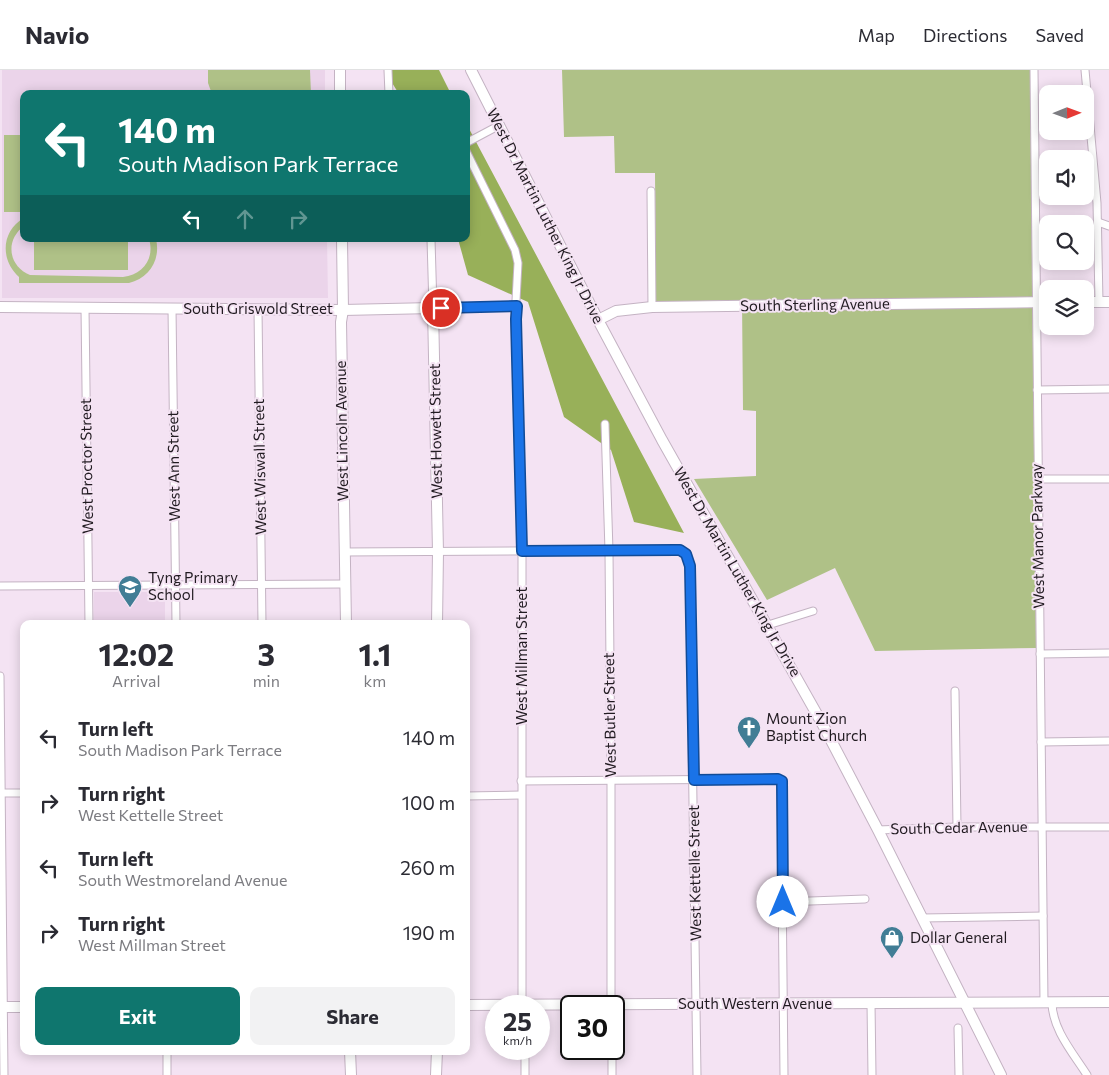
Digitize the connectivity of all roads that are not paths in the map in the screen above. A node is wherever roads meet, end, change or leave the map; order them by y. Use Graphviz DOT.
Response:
graph roads {
  1 [pos="340,70"];
  2 [pos="388,70"];
  3 [pos="471,70"];
  4 [pos="1034,70"];
  5 [pos="1084,70"];
  6 [pos="340,90"];
  7 [pos="389,90"];
  8 [pos="498,126"];
  9 [pos="470,141"];
  10 [pos="470,159"];
  11 [pos="651,191"];
  12 [pos="1098,222"];
  13 [pos="1109,226"];
  14 [pos="342,242"];
  15 [pos="431,242"];
  16 [pos="1036,302"];
  17 [pos="1104,302"];
  18 [pos="0,306"];
  19 [pos="517,306"];
  20 [pos="652,307"];
  21 [pos="85,308"];
  22 [pos="172,308"];
  23 [pos="433,308"];
  24 [pos="258,309"];
  25 [pos="342,310"];
  26 [pos="598,320"];
  27 [pos="1109,388"];
  28 [pos="1037,390"];
  29 [pos="605,424"];
  30 [pos="1037,479"];
  31 [pos="1109,479"];
  32 [pos="522,551"];
  33 [pos="609,551"];
  34 [pos="344,552"];
  35 [pos="438,552"];
  36 [pos="176,584"];
  37 [pos="262,584"];
  38 [pos="344,584"];
  39 [pos="0,586"];
  40 [pos="88,586"];
  41 [pos="813,611"];
  42 [pos="89,620"];
  43 [pos="176,620"];
  44 [pos="262,620"];
  45 [pos="346,620"];
  46 [pos="437,620"];
  47 [pos="768,625"];
  48 [pos="1109,653"];
  49 [pos="1040,654"];
  50 [pos="0,676"];
  51 [pos="954,691"];
  52 [pos="1109,741"];
  53 [pos="1040,742"];
  54 [pos="611,780"];
  55 [pos="694,780"];
  56 [pos="521,781"];
  57 [pos="1,793"];
  58 [pos="20,793"];
  59 [pos="521,795"];
  60 [pos="470,796"];
  61 [pos="956,827"];
  62 [pos="1041,827"];
  63 [pos="1109,827"];
  64 [pos="878,830"];
  65 [pos="865,899"];
  66 [pos="783,902"];
  67 [pos="1043,916"];
  68 [pos="922,918"];
  69 [pos="522,995"];
  70 [pos="611,995"];
  71 [pos="964,1002"];
  72 [pos="1048,1002"];
  73 [pos="1109,1002"];
  74 [pos="871,1003"];
  75 [pos="697,1004"];
  76 [pos="783,1004"];
  77 [pos="470,1005"];
  78 [pos="485,1005"];
  79 [pos="625,1005"];
  80 [pos="1,1007"];
  81 [pos="20,1007"];
  82 [pos="958,1028"];
  83 [pos="167,1055"];
  84 [pos="350,1055"];
  85 [pos="437,1055"];
  86 [pos="525,1060"];
  87 [pos="612,1060"];
  88 [pos="4,1075"];
  89 [pos="167,1075"];
  90 [pos="351,1075"];
  91 [pos="436,1075"];
  92 [pos="525,1075"];
  93 [pos="612,1075"];
  94 [pos="698,1075"];
  95 [pos="784,1075"];
  96 [pos="872,1075"];
  97 [pos="959,1075"];
  98 [pos="1001,1075"];
  99 [pos="1087,1075"];
  1 -- 6 [label="main road"];
  2 -- 7 [label="street"];
  3 -- 8 [label="main road, West Dr Martin Luther King Jr Drive"];
  4 -- 16 [label="street, West Manor Parkway"];
  5 -- 12 [label="street"];
  8 -- 9 [label="street"];
  8 -- 26 [label="main road, West Dr Martin Luther King Jr Drive"];
  10 -- 19 [label="street, West Millman Street"];
  11 -- 20 [label="street"];
  12 -- 13 [label="street"];
  12 -- 17 [label="street"];
  14 -- 25 [label="main road, West Lincoln Avenue"];
  15 -- 23 [label="street, West Howett Street"];
  16 -- 20 [label="main road, South Sterling Avenue"];
  16 -- 28 [label="street, West Manor Parkway"];
  18 -- 21 [label="main road, South Griswold Street"];
  19 -- 23 [label="street, South Griswold Street"];
  19 -- 32 [label="street, West Millman Street"];
  20 -- 26 [label="main road, South Sterling Avenue"];
  21 -- 22 [label="main road, South Griswold Street"];
  21 -- 40 [label="street, West Proctor Street"];
  22 -- 24 [label="main road, South Griswold Street"];
  22 -- 36 [label="street, West Ann Street"];
  23 -- 25 [label="main road, South Griswold Street"];
  23 -- 35 [label="main road, West Howett Street"];
  24 -- 25 [label="main road, South Griswold Street"];
  24 -- 37 [label="street, West Wiswall Street"];
  25 -- 34 [label="main road, West Lincoln Avenue"];
  26 -- 47 [label="main road, West Dr Martin Luther King Jr Drive"];
  27 -- 28 [label="street"];
  28 -- 30 [label="street, West Manor Parkway"];
  29 -- 33 [label="street, West Butler Street"];
  30 -- 31 [label="street"];
  30 -- 49 [label="street, West Manor Parkway"];
  32 -- 33 [label="street"];
  32 -- 35 [label="street"];
  32 -- 56 [label="street, West Millman Street"];
  33 -- 54 [label="street, West Butler Street"];
  33 -- 55 [label="street, West Kettelle Street"];
  34 -- 35 [label="street"];
  34 -- 38 [label="main road, West Lincoln Avenue"];
  35 -- 46 [label="main road, West Howett Street"];
  36 -- 37 [label="street"];
  36 -- 40 [label="street"];
  36 -- 43 [label="street, West Ann Street"];
  37 -- 38 [label="street"];
  37 -- 44 [label="street, West Wiswall Street"];
  38 -- 45 [label="main road, West Lincoln Avenue"];
  39 -- 40 [label="street"];
  40 -- 42 [label="street, West Proctor Street"];
  41 -- 47 [label="street"];
  47 -- 64 [label="main road, West Dr Martin Luther King Jr Drive"];
  48 -- 49 [label="street"];
  49 -- 53 [label="street, West Manor Parkway"];
  50 -- 57 [label="street"];
  51 -- 61 [label="street"];
  52 -- 53 [label="street"];
  53 -- 62 [label="street, West Manor Parkway"];
  54 -- 55 [label="street"];
  54 -- 56 [label="street"];
  54 -- 70 [label="street, West Butler Street"];
  55 -- 66 [label="street"];
  55 -- 75 [label="street, West Kettelle Street"];
  56 -- 59 [label="street, West Millman Street"];
  57 -- 58 [label="street"];
  57 -- 80 [label="street"];
  59 -- 60 [label="street"];
  59 -- 69 [label="street, West Millman Street"];
  61 -- 62 [label="street, South Cedar Avenue"];
  61 -- 64 [label="street, South Cedar Avenue"];
  62 -- 63 [label="street, South Cedar Avenue"];
  62 -- 67 [label="street, West Manor Parkway"];
  64 -- 68 [label="main road, West Dr Martin Luther King Jr Drive"];
  65 -- 66 [label="street"];
  66 -- 76 [label="street"];
  67 -- 68 [label="street"];
  67 -- 72 [label="street, West Manor Parkway"];
  68 -- 71 [label="main road, West Dr Martin Luther King Jr Drive"];
  71 -- 72 [label="main road, South Western Avenue"];
  71 -- 74 [label="main road, South Western Avenue"];
  71 -- 98 [label="main road, West Dr Martin Luther King Jr Drive"];
  72 -- 73 [label="main road, South Western Avenue"];
  72 -- 99 [label="street, West Manor Parkway"];
  74 -- 76 [label="main road, South Western Avenue"];
  74 -- 96 [label="street"];
  75 -- 76 [label="main road, South Western Avenue"];
  75 -- 79 [label="main road, South Western Avenue"];
  75 -- 94 [label="street, West Kettelle Street"];
  76 -- 95 [label="street"];
  77 -- 78 [label="main road, South Western Avenue"];
  80 -- 81 [label="main road"];
  80 -- 88 [label="street"];
  82 -- 97 [label="street"];
  83 -- 89 [label="street"];
  84 -- 90 [label="main road"];
  85 -- 91 [label="main road"];
  86 -- 92 [label="street"];
  87 -- 93 [label="street"];
}
